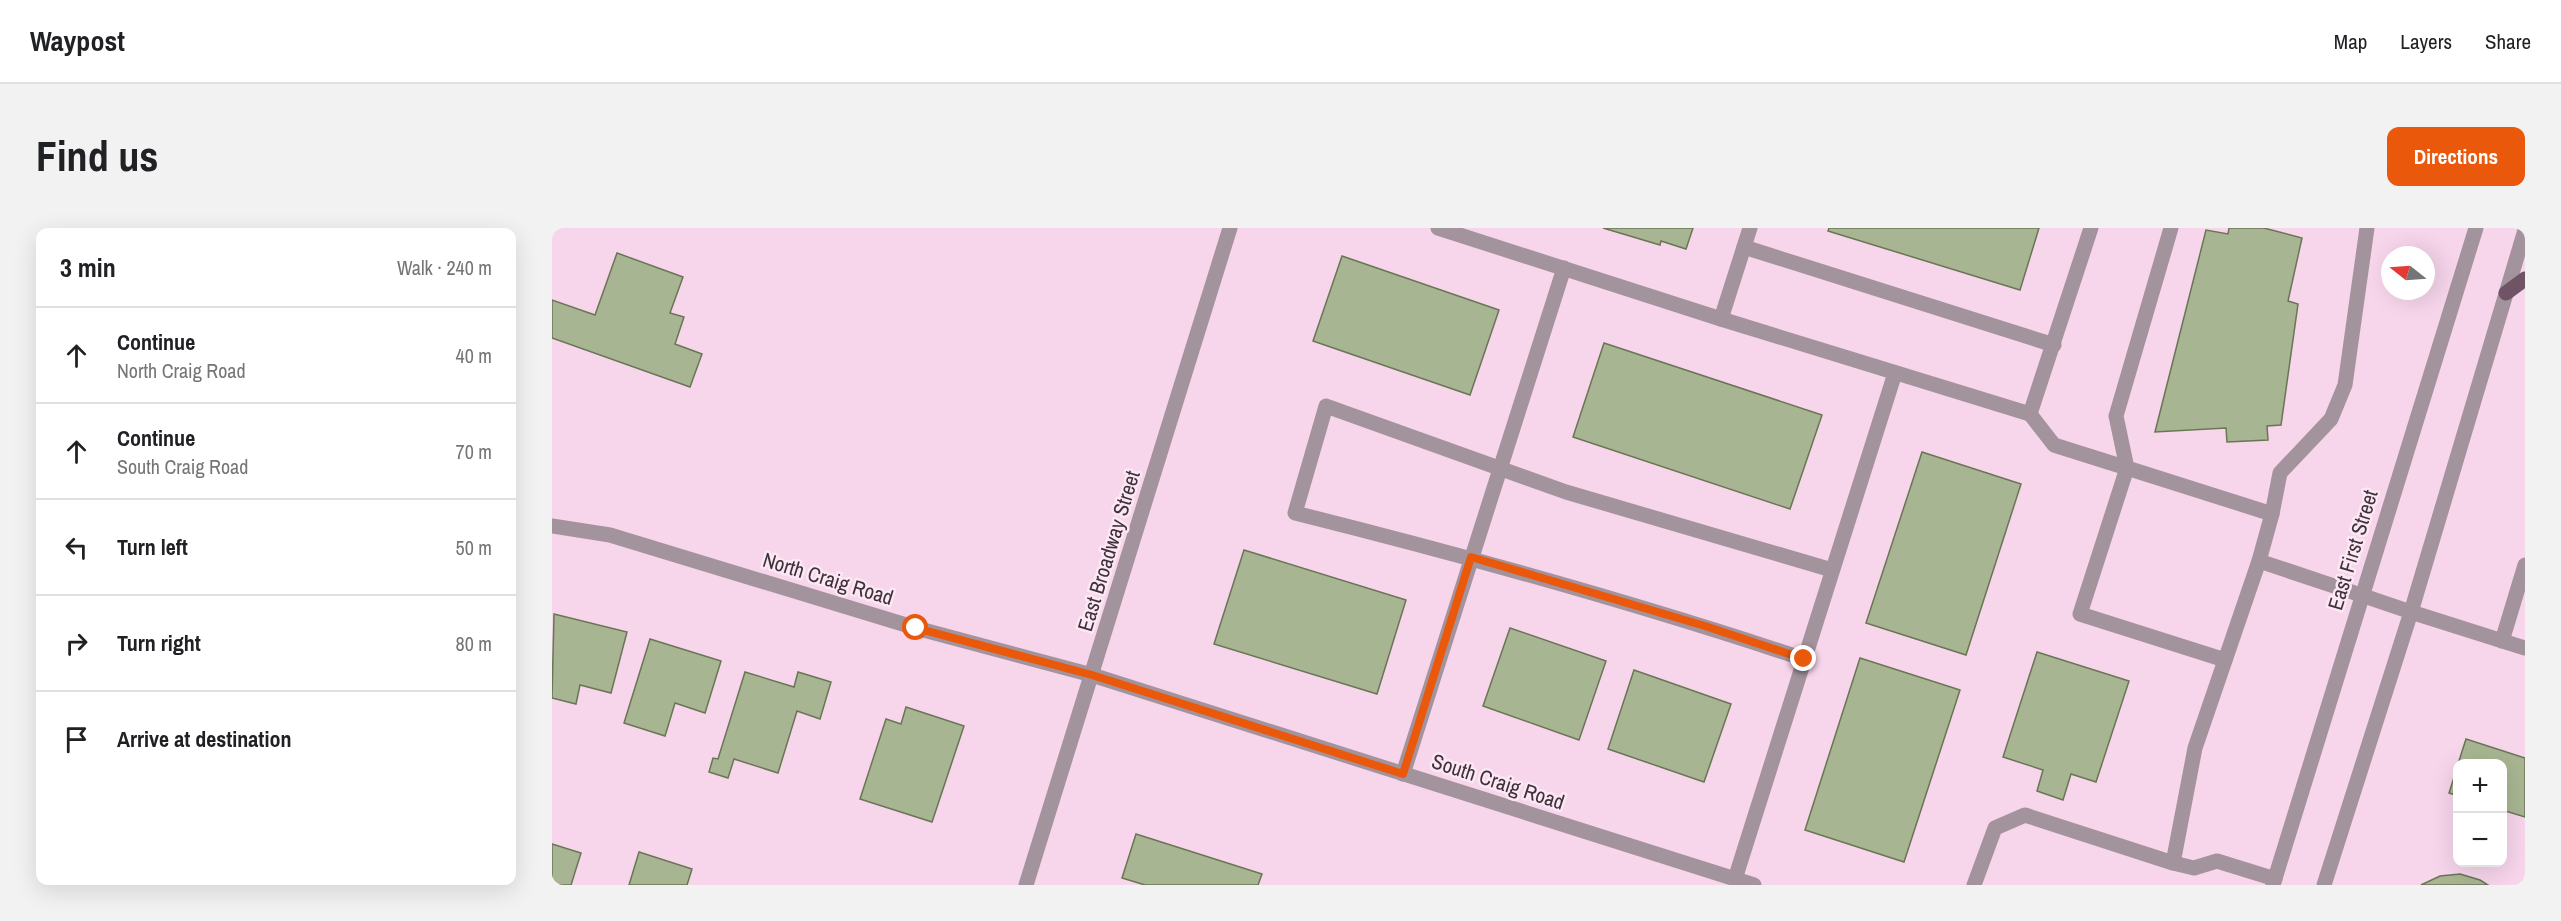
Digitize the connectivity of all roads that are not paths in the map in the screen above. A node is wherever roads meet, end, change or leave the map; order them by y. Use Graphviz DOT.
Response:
graph roads {
  1 [pos="1230,228"];
  2 [pos="1438,228"];
  3 [pos="1750,228"];
  4 [pos="2091,228"];
  5 [pos="2171,228"];
  6 [pos="2367,228"];
  7 [pos="2476,228"];
  8 [pos="2525,230"];
  9 [pos="1744,247"];
  10 [pos="1564,268"];
  11 [pos="2525,279"];
  12 [pos="2506,293"];
  13 [pos="1721,319"];
  14 [pos="2054,345"];
  15 [pos="1895,373"];
  16 [pos="2030,414"];
  17 [pos="1500,467"];
  18 [pos="2127,468"];
  19 [pos="2272,514"];
  20 [pos="552,526"];
  21 [pos="1471,557"];
  22 [pos="2259,561"];
  23 [pos="2525,565"];
  24 [pos="1832,570"];
  25 [pos="2361,595"];
  26 [pos="2411,612"];
  27 [pos="2502,641"];
  28 [pos="2525,648"];
  29 [pos="1804,659"];
  30 [pos="2225,660"];
  31 [pos="1092,675"];
  32 [pos="1403,774"];
  33 [pos="2173,863"];
  34 [pos="1735,879"];
  35 [pos="2274,882"];
  36 [pos="1026,885"];
  37 [pos="1754,885"];
  38 [pos="1974,885"];
  39 [pos="2324,885"];
  1 -- 31 [label="street, East Broadway Street"];
  2 -- 10 [label="street"];
  3 -- 9 [label="street"];
  4 -- 14 [label="street"];
  5 -- 18 [label="street"];
  6 -- 19 [label="street"];
  7 -- 25 [label="street, East First Street"];
  8 -- 12 [label="street"];
  9 -- 13 [label="street"];
  9 -- 14 [label="street"];
  10 -- 13 [label="street"];
  10 -- 17 [label="street"];
  11 -- 12 [label="main road"];
  12 -- 26 [label="street"];
  13 -- 15 [label="street"];
  14 -- 16 [label="street"];
  15 -- 16 [label="street"];
  15 -- 24 [label="street"];
  16 -- 18 [label="street"];
  17 -- 21 [label="street"];
  17 -- 21 [label="street"];
  17 -- 24 [label="street"];
  18 -- 19 [label="street"];
  18 -- 30 [label="street"];
  19 -- 22 [label="street"];
  20 -- 31 [label="street, North Craig Road"];
  21 -- 29 [label="street"];
  21 -- 32 [label="street"];
  22 -- 25 [label="street"];
  22 -- 30 [label="street"];
  23 -- 27 [label="street"];
  24 -- 29 [label="street"];
  25 -- 26 [label="street"];
  25 -- 35 [label="street, East First Street"];
  26 -- 27 [label="street"];
  26 -- 39 [label="street"];
  27 -- 28 [label="street"];
  29 -- 34 [label="street"];
  30 -- 33 [label="street"];
  31 -- 32 [label="street, South Craig Road"];
  31 -- 36 [label="street, East Broadway Street"];
  32 -- 34 [label="street, South Craig Road"];
  33 -- 35 [label="street"];
  33 -- 38 [label="street"];
  34 -- 37 [label="street, South Craig Road"];
}
